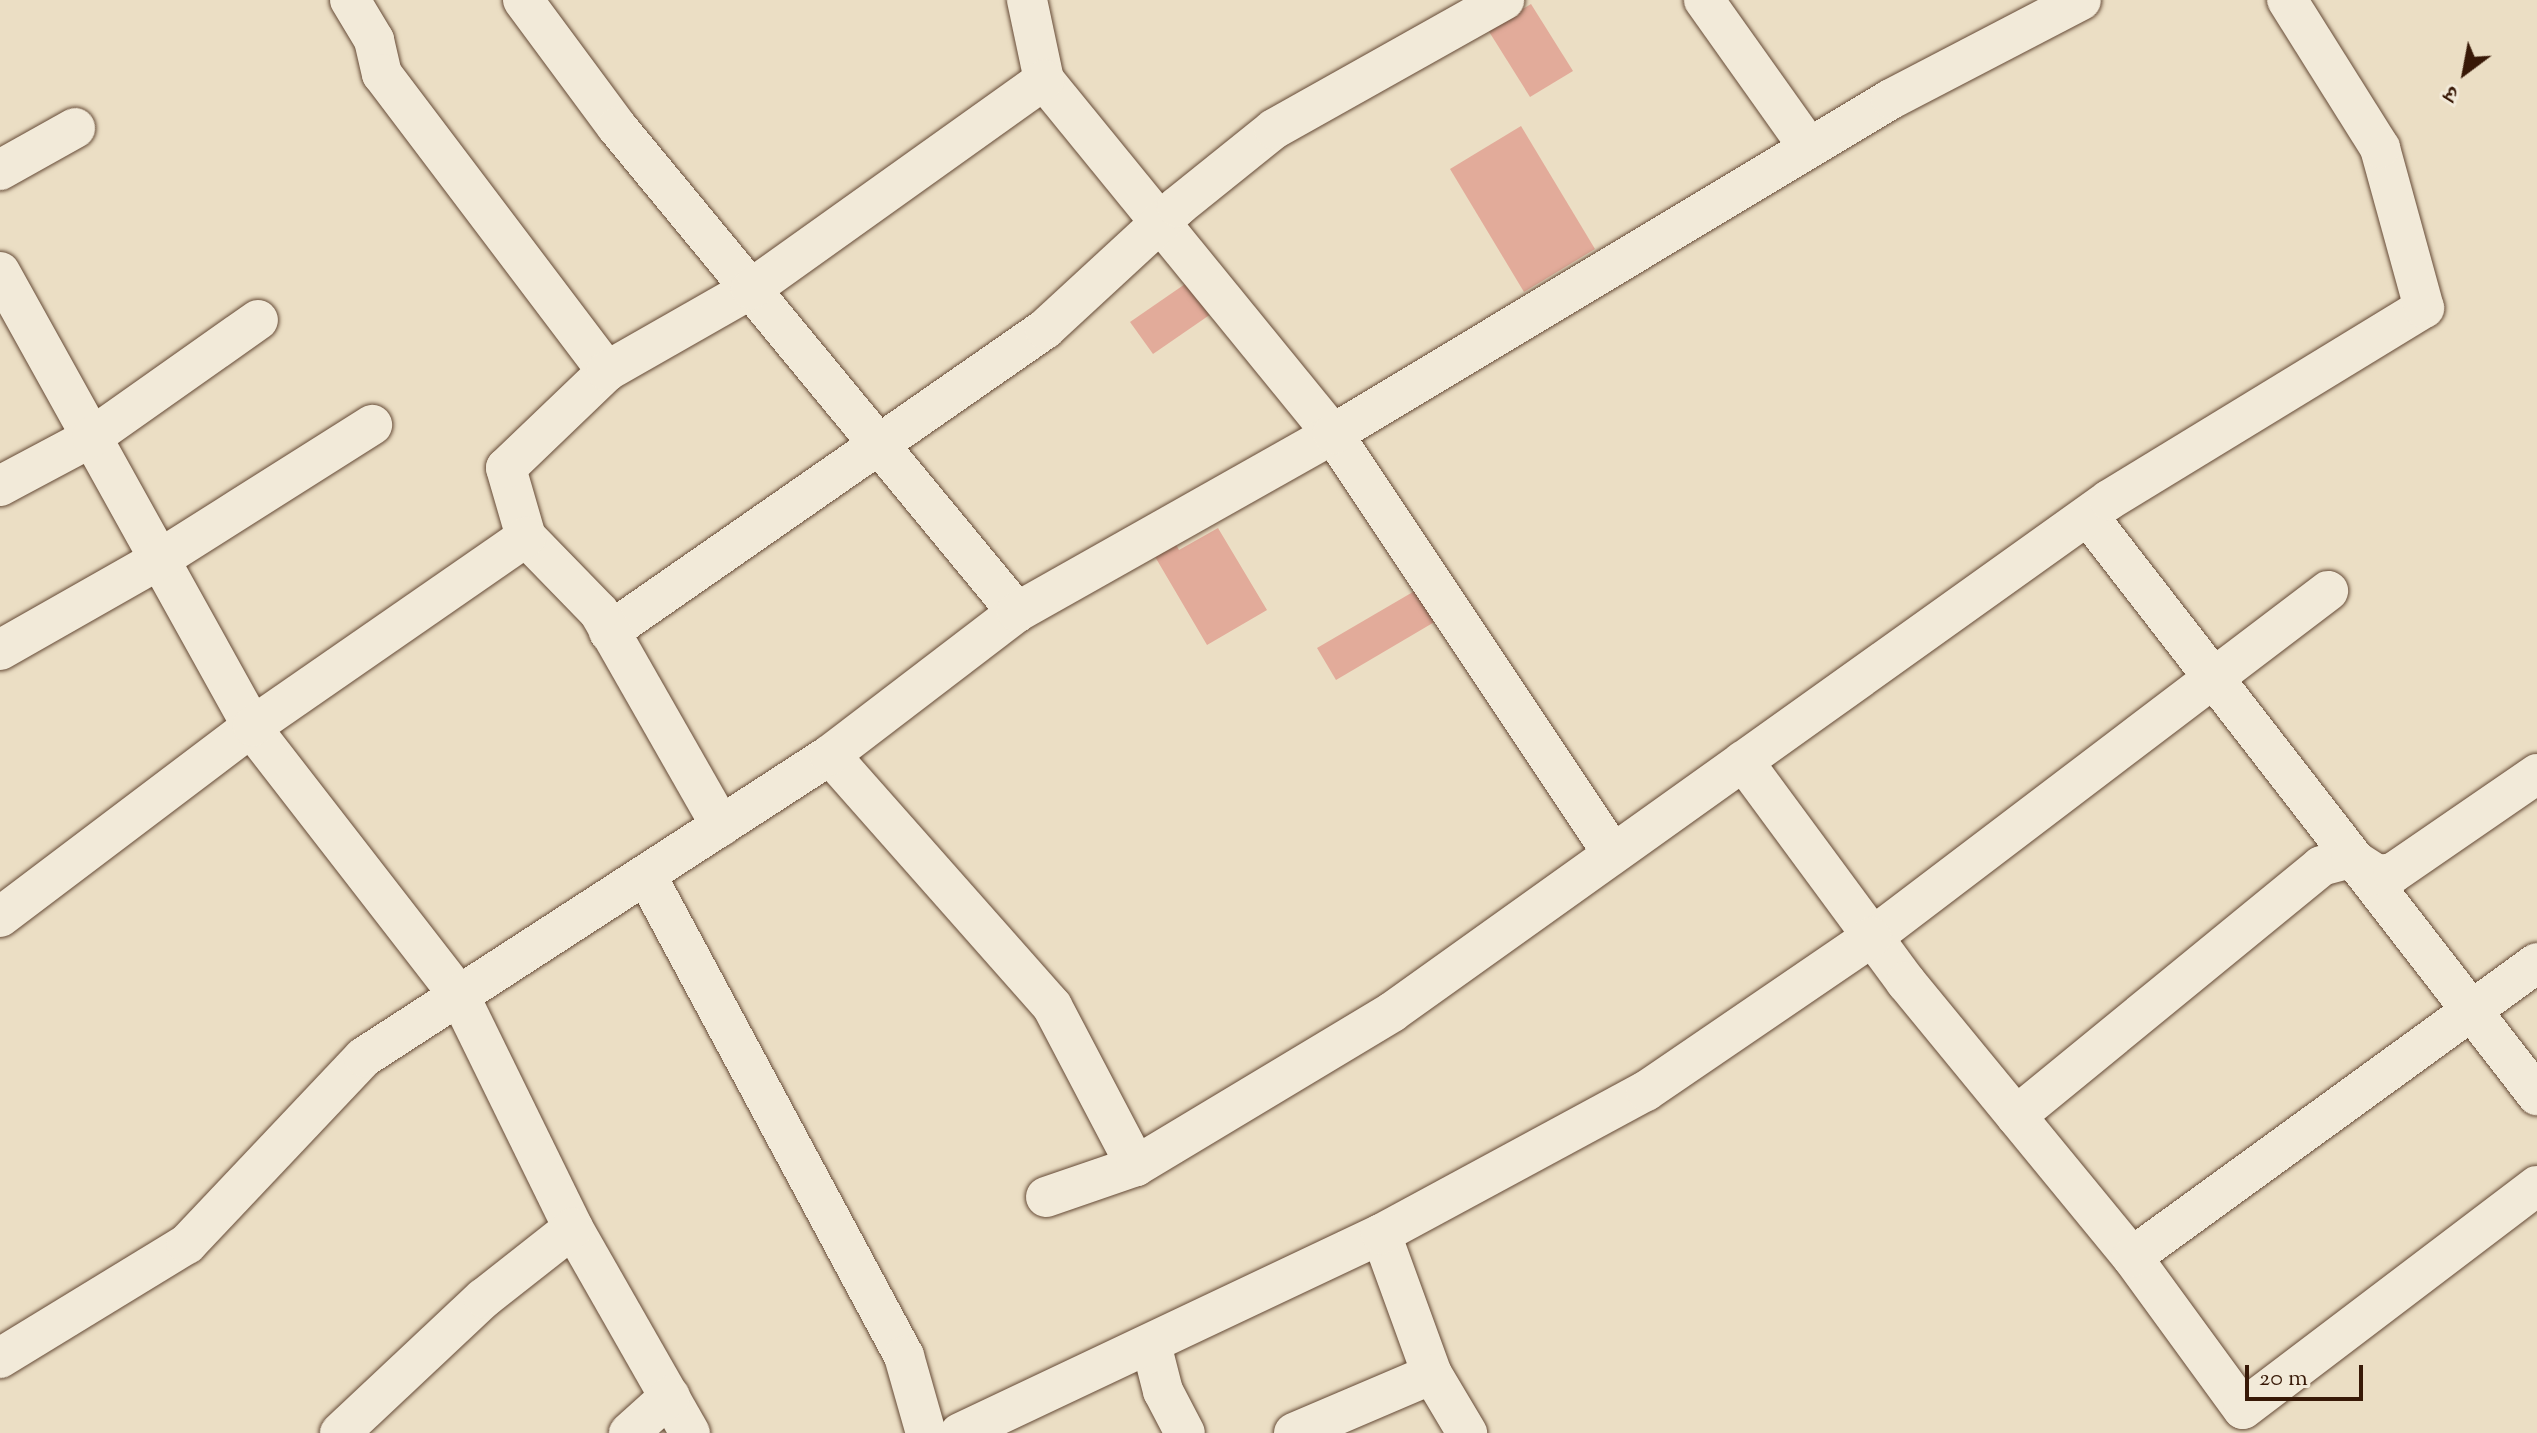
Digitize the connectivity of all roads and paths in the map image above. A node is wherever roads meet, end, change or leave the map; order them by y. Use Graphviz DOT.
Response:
graph roads {
  1 [pos="350,0"];
  2 [pos="523,0"];
  3 [pos="1504,0"];
  4 [pos="1704,0"];
  5 [pos="2081,0"];
  6 [pos="2287,0"];
  7 [pos="1034,3"];
  8 [pos="1044,80"];
  9 [pos="75,128"];
  10 [pos="1809,148"];
  11 [pos="0,170"];
  12 [pos="1162,225"];
  13 [pos="0,272"];
  14 [pos="751,289"];
  15 [pos="258,320"];
  16 [pos="607,371"];
  17 [pos="372,425"];
  18 [pos="1333,434"];
  19 [pos="92,437"];
  20 [pos="877,442"];
  21 [pos="0,486"];
  22 [pos="2088,516"];
  23 [pos="526,537"];
  24 [pos="160,559"];
  25 [pos="2328,591"];
  26 [pos="1017,612"];
  27 [pos="609,632"];
  28 [pos="0,650"];
  29 [pos="2217,679"];
  30 [pos="253,726"];
  31 [pos="830,755"];
  32 [pos="1743,761"];
  33 [pos="2537,774"];
  34 [pos="721,826"];
  35 [pos="1602,837"];
  36 [pos="2364,866"];
  37 [pos="646,875"];
  38 [pos="0,917"];
  39 [pos="1880,931"];
  40 [pos="2537,963"];
  41 [pos="459,995"];
  42 [pos="2470,1015"];
  43 [pos="2537,1095"];
  44 [pos="2016,1116"];
  45 [pos="1136,1166"];
  46 [pos="2537,1186"];
  47 [pos="1046,1197"];
  48 [pos="573,1228"];
  49 [pos="1381,1234"];
  50 [pos="2132,1257"];
  51 [pos="1151,1344"];
  52 [pos="0,1358"];
  53 [pos="1432,1374"];
  54 [pos="670,1396"];
  55 [pos="340,1433"];
  56 [pos="629,1433"];
  57 [pos="690,1433"];
  58 [pos="926,1433"];
  59 [pos="960,1433"];
  60 [pos="1185,1433"];
  61 [pos="1294,1433"];
  62 [pos="1467,1433"];
  1 -- 16 [label="street"];
  2 -- 14 [label="street"];
  3 -- 12 [label="street"];
  4 -- 10 [label="street"];
  5 -- 10 [label="street"];
  6 -- 22 [label="street"];
  7 -- 8 [label="street"];
  8 -- 12 [label="street"];
  8 -- 14 [label="street"];
  9 -- 11 [label="street"];
  10 -- 18 [label="street"];
  12 -- 18 [label="street"];
  12 -- 20 [label="street"];
  13 -- 19 [label="street"];
  14 -- 16 [label="street"];
  14 -- 20 [label="street"];
  15 -- 19 [label="street"];
  16 -- 23 [label="street"];
  17 -- 24 [label="street"];
  18 -- 26 [label="street"];
  18 -- 35 [label="street"];
  19 -- 21 [label="street"];
  19 -- 24 [label="street"];
  20 -- 26 [label="street"];
  20 -- 27 [label="street"];
  22 -- 29 [label="street"];
  22 -- 32 [label="street"];
  23 -- 27 [label="street"];
  23 -- 30 [label="street"];
  24 -- 28 [label="street"];
  24 -- 30 [label="street"];
  25 -- 29 [label="street"];
  26 -- 31 [label="street"];
  27 -- 34 [label="street"];
  29 -- 36 [label="street"];
  29 -- 39 [label="street"];
  30 -- 38 [label="street"];
  30 -- 41 [label="street"];
  31 -- 34 [label="street"];
  31 -- 45 [label="street"];
  32 -- 39 [label="street"];
  32 -- 45 [label="street"];
  33 -- 36 [label="street"];
  34 -- 37 [label="street"];
  36 -- 42 [label="street"];
  36 -- 44 [label="street"];
  37 -- 41 [label="street"];
  37 -- 58 [label="street"];
  39 -- 44 [label="street"];
  39 -- 49 [label="street"];
  40 -- 42 [label="street"];
  41 -- 48 [label="street"];
  41 -- 52 [label="street"];
  42 -- 43 [label="street"];
  42 -- 50 [label="street"];
  44 -- 50 [label="street"];
  45 -- 47 [label="street"];
  46 -- 50 [label="street"];
  48 -- 54 [label="street"];
  48 -- 55 [label="street"];
  49 -- 51 [label="street"];
  49 -- 53 [label="street"];
  51 -- 59 [label="street"];
  51 -- 60 [label="street"];
  53 -- 61 [label="street"];
  53 -- 62 [label="street"];
  54 -- 56 [label="street"];
  54 -- 57 [label="street"];
}
